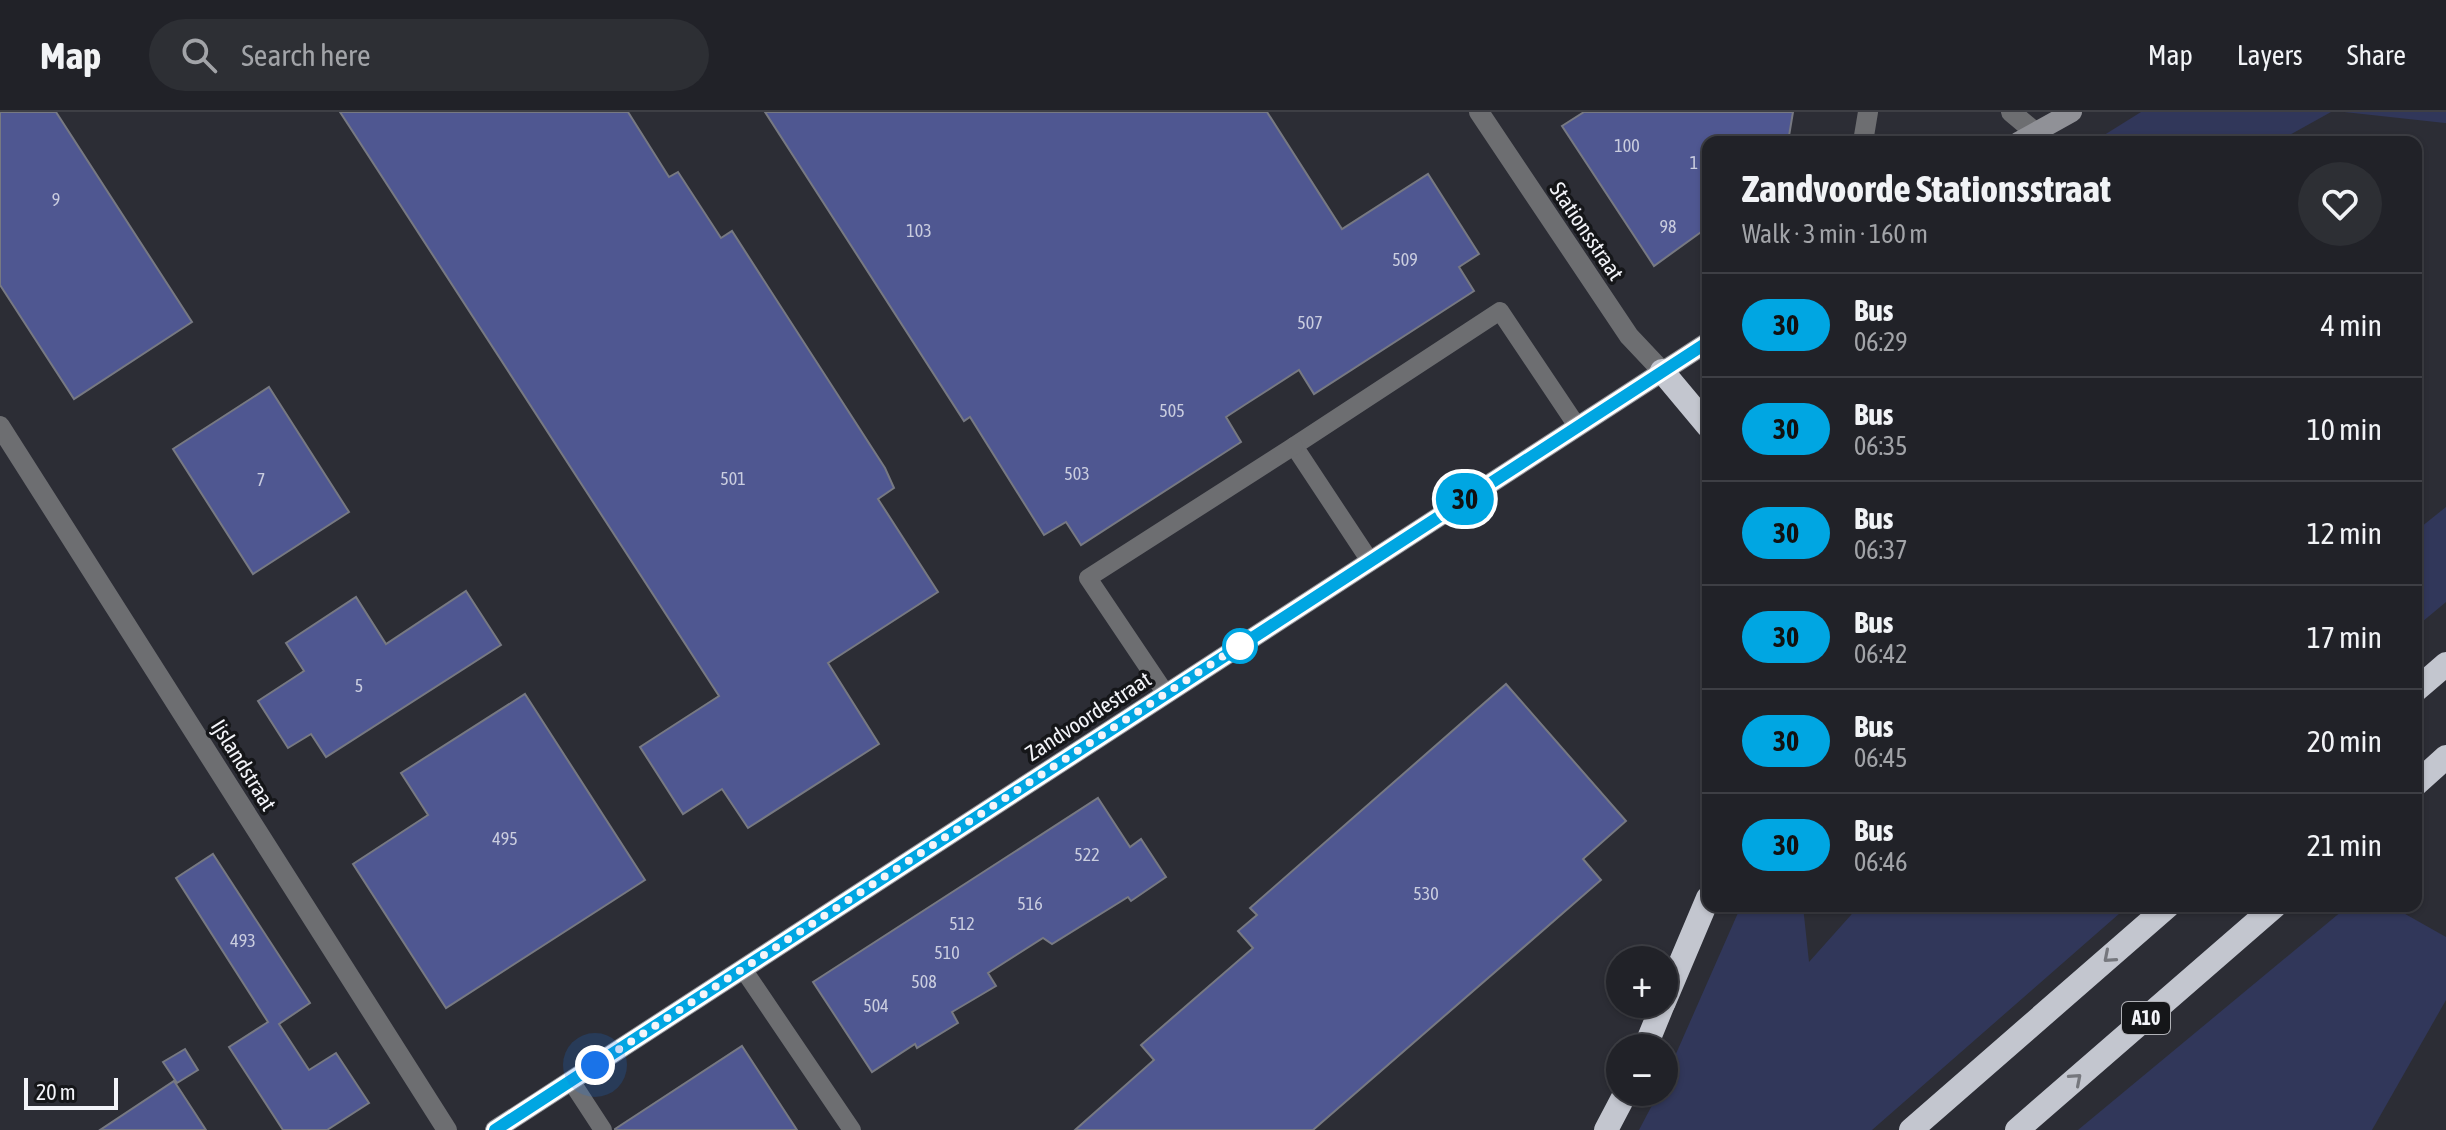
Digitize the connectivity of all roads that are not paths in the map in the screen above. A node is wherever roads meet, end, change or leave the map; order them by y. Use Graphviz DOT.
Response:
graph roads {
  1 [pos="1868,112"];
  2 [pos="2011,112"];
  3 [pos="2072,112"];
  4 [pos="1486,114"];
  5 [pos="1864,136"];
  6 [pos="2023,136"];
  7 [pos="2029,136"];
  8 [pos="1702,346"];
  9 [pos="1662,371"];
  10 [pos="1702,419"];
  11 [pos="0,426"];
  12 [pos="1577,426"];
  13 [pos="1294,446"];
  14 [pos="1370,561"];
  15 [pos="2446,648"];
  16 [pos="2422,664"];
  17 [pos="2446,664"];
  18 [pos="2422,685"];
  19 [pos="1166,694"];
  20 [pos="2446,757"];
  21 [pos="2422,779"];
  22 [pos="1702,912"];
  23 [pos="2161,912"];
  24 [pos="2268,912"];
  25 [pos="743,969"];
  26 [pos="1678,970"];
  27 [pos="571,1081"];
  28 [pos="1619,1106"];
  29 [pos="447,1130"];
  30 [pos="495,1130"];
  31 [pos="603,1130"];
  32 [pos="852,1130"];
  33 [pos="1606,1130"];
  34 [pos="1911,1130"];
  35 [pos="2017,1130"];
  1 -- 5 [label="street"];
  2 -- 6 [label="street"];
  3 -- 7 [label="main road"];
  4 -- 9 [label="street, Stationsstraat"];
  8 -- 9 [label="main road, Zandvoordestraat"];
  9 -- 10 [label="highway"];
  9 -- 12 [label="main road, Zandvoordestraat"];
  11 -- 29 [label="street, Ijslandstraat"];
  12 -- 13 [label="lane"];
  12 -- 14 [label="main road, Zandvoordestraat"];
  13 -- 14 [label="lane"];
  13 -- 19 [label="lane"];
  14 -- 19 [label="main road, Zandvoordestraat"];
  15 -- 16 [label="highway"];
  17 -- 18 [label="highway"];
  19 -- 25 [label="main road, Zandvoordestraat"];
  20 -- 21 [label="highway"];
  22 -- 26 [label="highway"];
  23 -- 34 [label="highway, one-way"];
  35 -- 24 [label="highway, A10, one-way"];
  25 -- 27 [label="main road, Zandvoordestraat"];
  25 -- 32 [label="lane"];
  27 -- 30 [label="main road, Zandvoordestraat"];
  27 -- 31 [label="lane"];
  28 -- 33 [label="highway"];
}
